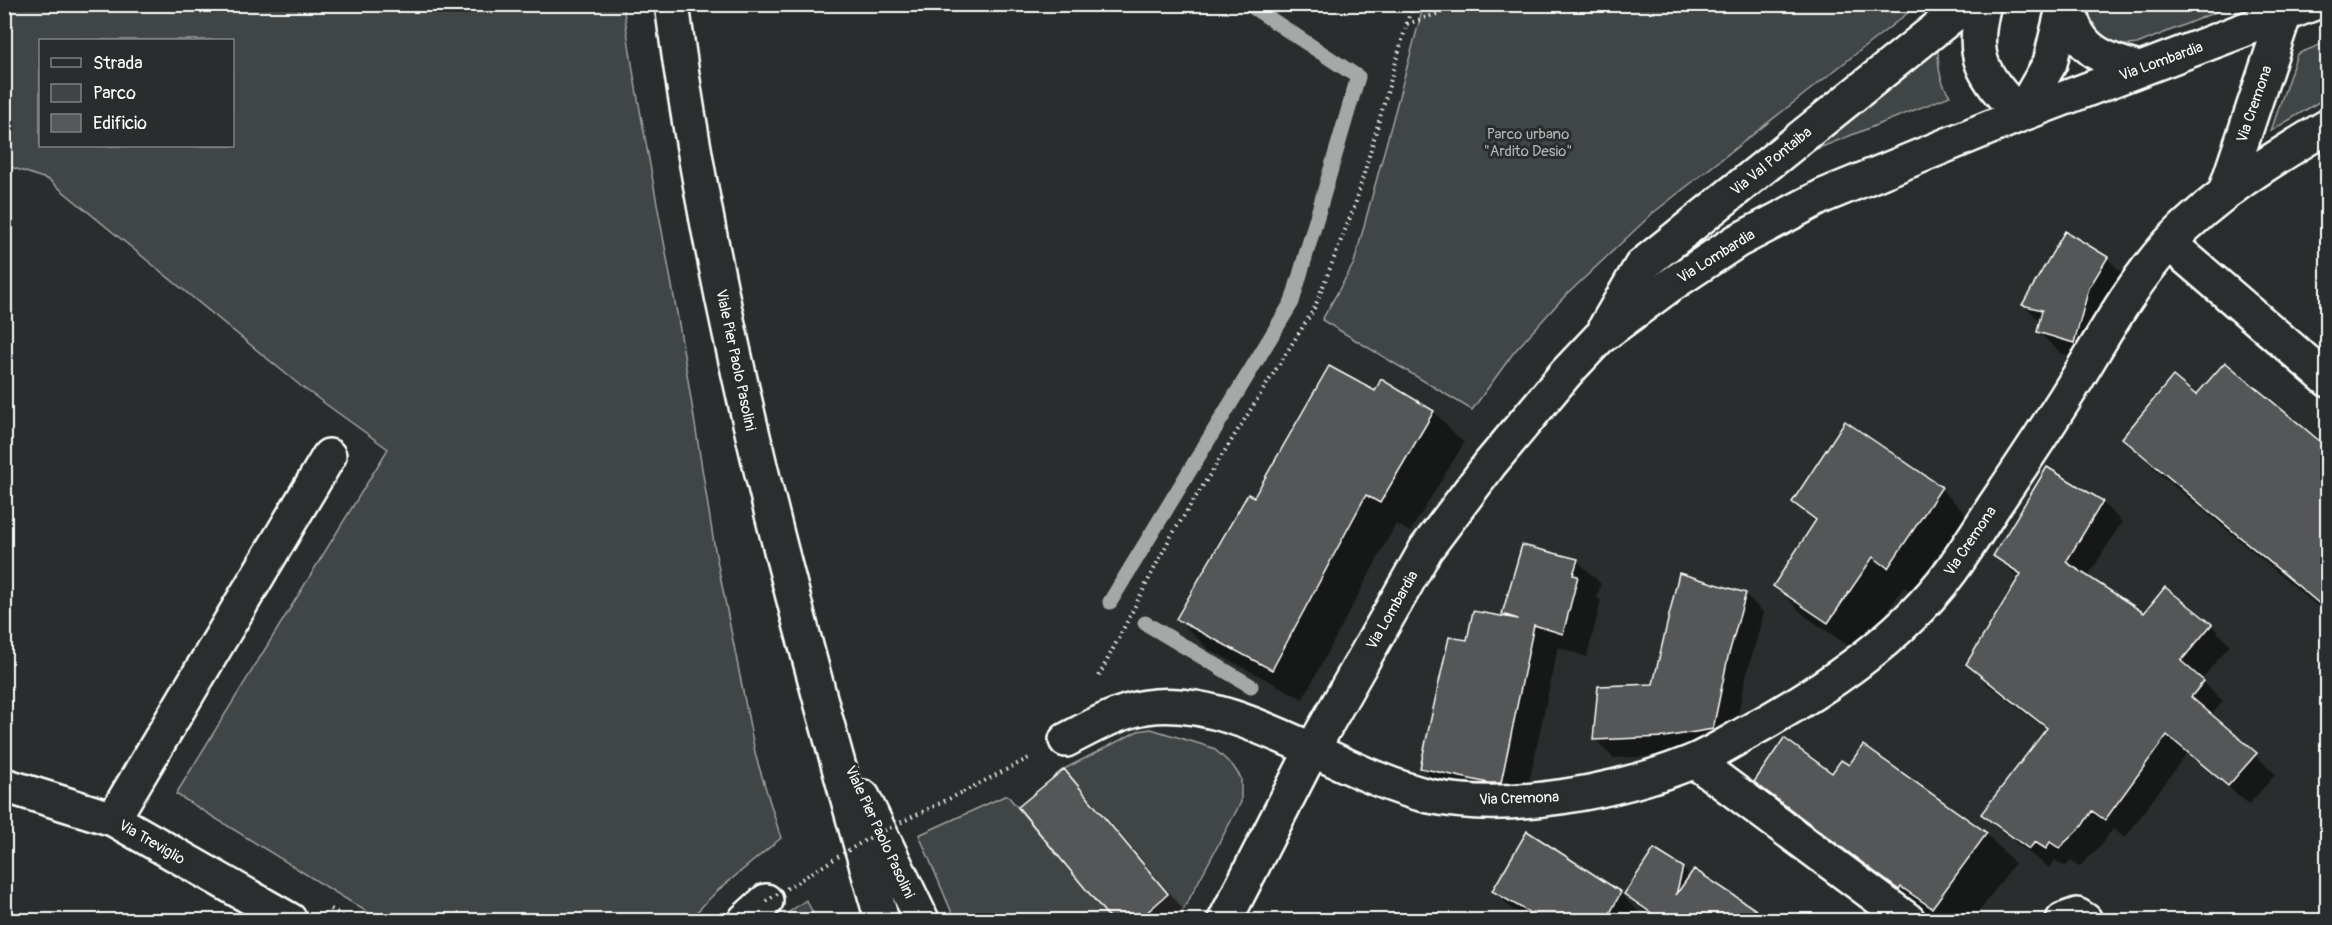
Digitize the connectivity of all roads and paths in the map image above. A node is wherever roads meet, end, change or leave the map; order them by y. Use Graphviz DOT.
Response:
graph roads {
  1 [pos="672,4"];
  2 [pos="1405,4"];
  3 [pos="1967,4"];
  4 [pos="1984,4"];
  5 [pos="2064,4"];
  6 [pos="2069,4"];
  7 [pos="1412,7"];
  8 [pos="1454,8"];
  9 [pos="2298,10"];
  10 [pos="1406,25"];
  11 [pos="2140,69"];
  12 [pos="2020,115"];
  13 [pos="2328,126"];
  14 [pos="2224,192"];
  15 [pos="2169,243"];
  16 [pos="1599,338"];
  17 [pos="2328,380"];
  18 [pos="328,456"];
  19 [pos="1096,681"];
  20 [pos="822,711"];
  21 [pos="1066,740"];
  22 [pos="1312,750"];
  23 [pos="1694,761"];
  24 [pos="4,785"];
  25 [pos="113,819"];
  26 [pos="755,911"];
  27 [pos="291,921"];
  28 [pos="882,921"];
  29 [pos="922,921"];
  30 [pos="1225,921"];
  31 [pos="1908,921"];
  32 [pos="2063,921"];
  33 [pos="2085,921"];
  1 -- 20 [label="street, Viale Pier Paolo Pasolini"];
  2 -- 7 [label="path"];
  3 -- 16 [label="street, Via Val Pontaiba"];
  4 -- 12 [label="street"];
  5 -- 12 [label="street"];
  6 -- 11 [label="street"];
  7 -- 10 [label="path"];
  8 -- 10 [label="path"];
  9 -- 11 [label="street, Via Lombardia"];
  9 -- 14 [label="street, Via Cremona"];
  10 -- 19 [label="path"];
  11 -- 12 [label="street, Via Lombardia"];
  12 -- 16 [label="street, Via Lombardia"];
  13 -- 14 [label="street, Via Cremona"];
  14 -- 15 [label="street, Via Cremona"];
  15 -- 17 [label="street"];
  15 -- 23 [label="street, Via Cremona"];
  16 -- 22 [label="street, Via Lombardia"];
  18 -- 25 [label="street"];
  20 -- 28 [label="street, Viale Pier Paolo Pasolini"];
  20 -- 29 [label="street, Viale Pier Paolo Pasolini"];
  21 -- 22 [label="street"];
  21 -- 26 [label="path, bridge"];
  22 -- 23 [label="street, Via Cremona"];
  22 -- 30 [label="street, Via Lombardia"];
  23 -- 31 [label="street"];
  24 -- 25 [label="street, Via Treviglio"];
  25 -- 27 [label="street, Via Treviglio"];
  32 -- 33 [label="street"];
}
